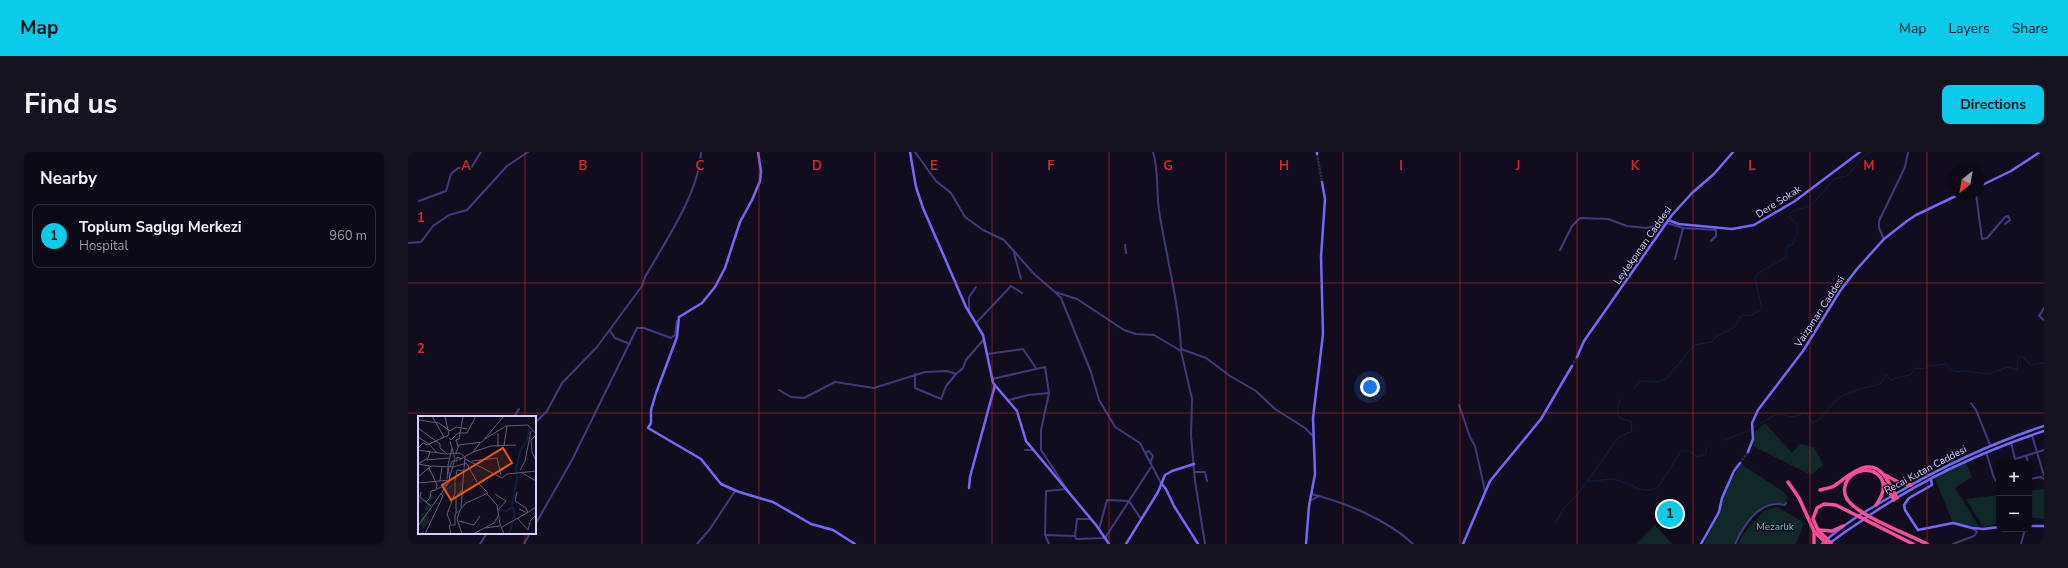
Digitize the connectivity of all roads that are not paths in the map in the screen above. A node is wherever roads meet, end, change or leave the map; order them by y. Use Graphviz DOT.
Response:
graph roads {
  1 [pos="481,152"];
  2 [pos="528,152"];
  3 [pos="701,152"];
  4 [pos="758,152"];
  5 [pos="910,152"];
  6 [pos="915,152"];
  7 [pos="1153,152"];
  8 [pos="1733,152"];
  9 [pos="1860,152"];
  10 [pos="1908,152"];
  11 [pos="2040,152"];
  12 [pos="1322,182"];
  13 [pos="1984,184"];
  14 [pos="419,200"];
  15 [pos="1948,200"];
  16 [pos="1977,200"];
  17 [pos="1668,222"];
  18 [pos="2005,224"];
  19 [pos="1682,228"];
  20 [pos="1716,228"];
  21 [pos="1884,239"];
  22 [pos="1711,241"];
  23 [pos="408,243"];
  24 [pos="1125,245"];
  25 [pos="1560,250"];
  26 [pos="1014,252"];
  27 [pos="1126,253"];
  28 [pos="1674,259"];
  29 [pos="1021,279"];
  30 [pos="976,287"];
  31 [pos="1055,292"];
  32 [pos="1022,293"];
  33 [pos="2044,308"];
  34 [pos="969,311"];
  35 [pos="2044,320"];
  36 [pos="677,321"];
  37 [pos="976,322"];
  38 [pos="610,331"];
  39 [pos="984,339"];
  40 [pos="630,344"];
  41 [pos="1181,350"];
  42 [pos="987,354"];
  43 [pos="1577,358"];
  44 [pos="1572,366"];
  45 [pos="1036,368"];
  46 [pos="915,374"];
  47 [pos="956,374"];
  48 [pos="992,379"];
  49 [pos="995,385"];
  50 [pos="779,390"];
  51 [pos="1049,393"];
  52 [pos="1010,400"];
  53 [pos="1971,403"];
  54 [pos="1460,405"];
  55 [pos="519,409"];
  56 [pos="515,416"];
  57 [pos="536,422"];
  58 [pos="2044,426"];
  59 [pos="2044,431"];
  60 [pos="2032,435"];
  61 [pos="1313,436"];
  62 [pos="2011,442"];
  63 [pos="1990,445"];
  64 [pos="1025,450"];
  65 [pos="1033,450"];
  66 [pos="2044,450"];
  67 [pos="1748,452"];
  68 [pos="1986,452"];
  69 [pos="2038,452"];
  70 [pos="1145,453"];
  71 [pos="2026,456"];
  72 [pos="2027,460"];
  73 [pos="1740,462"];
  74 [pos="1194,464"];
  75 [pos="1150,465"];
  76 [pos="1194,472"];
  77 [pos="1883,474"];
  78 [pos="2044,477"];
  79 [pos="2032,478"];
  80 [pos="1931,479"];
  81 [pos="1996,481"];
  82 [pos="1207,482"];
  83 [pos="1788,482"];
  84 [pos="1161,483"];
  85 [pos="1884,484"];
  86 [pos="1911,485"];
  87 [pos="969,488"];
  88 [pos="1066,489"];
  89 [pos="735,490"];
  90 [pos="1820,490"];
  91 [pos="1485,491"];
  92 [pos="1311,494"];
  93 [pos="1893,495"];
  94 [pos="1319,496"];
  95 [pos="1896,499"];
  96 [pos="1129,501"];
  97 [pos="1310,501"];
  98 [pos="1786,503"];
  99 [pos="1876,505"];
  100 [pos="1091,519"];
  101 [pos="1141,519"];
  102 [pos="536,523"];
  103 [pos="1843,526"];
  104 [pos="2032,526"];
  105 [pos="2044,526"];
  106 [pos="1996,527"];
  107 [pos="1099,528"];
  108 [pos="1972,528"];
  109 [pos="1816,530"];
  110 [pos="2024,532"];
  111 [pos="486,534"];
  112 [pos="529,534"];
  113 [pos="1045,535"];
  114 [pos="1075,536"];
  115 [pos="1106,538"];
  116 [pos="1827,543"];
  117 [pos="480,544"];
  118 [pos="524,544"];
  119 [pos="697,544"];
  120 [pos="855,544"];
  121 [pos="1049,544"];
  122 [pos="1110,544"];
  123 [pos="1126,544"];
  124 [pos="1198,544"];
  125 [pos="1205,544"];
  126 [pos="1306,544"];
  127 [pos="1413,544"];
  128 [pos="1463,544"];
  129 [pos="1701,544"];
  130 [pos="1735,544"];
  131 [pos="1814,544"];
  132 [pos="1913,544"];
  133 [pos="1927,544"];
  134 [pos="1953,544"];
  135 [pos="2021,544"];
  1 -- 14 [label="street"];
  2 -- 23 [label="street"];
  3 -- 38 [label="street"];
  4 -- 36 [label="street"];
  5 -- 34 [label="street"];
  6 -- 26 [label="street"];
  7 -- 41 [label="street"];
  8 -- 17 [label="street, Leylekpınarı Caddesi"];
  9 -- 20 [label="street, Dere Sokak"];
  10 -- 21 [label="street"];
  11 -- 13 [label="street"];
  12 -- 61 [label="street"];
  15 -- 21 [label="street, Vaizpınarı Caddesi"];
  16 -- 18 [label="street"];
  17 -- 19 [label="street"];
  17 -- 20 [label="street, Dere Sokak"];
  17 -- 25 [label="street"];
  17 -- 43 [label="street, Leylekpınarı Caddesi"];
  19 -- 20 [label="street"];
  19 -- 28 [label="street"];
  20 -- 22 [label="street"];
  21 -- 67 [label="street, Vaizpınarı Caddesi"];
  24 -- 27 [label="street"];
  26 -- 29 [label="street"];
  26 -- 31 [label="street"];
  30 -- 34 [label="street"];
  31 -- 41 [label="street"];
  31 -- 70 [label="street"];
  32 -- 37 [label="street"];
  33 -- 35 [label="street"];
  34 -- 37 [label="street"];
  36 -- 40 [label="street"];
  36 -- 89 [label="street"];
  37 -- 39 [label="street"];
  38 -- 40 [label="street"];
  38 -- 57 [label="street"];
  39 -- 42 [label="street"];
  39 -- 47 [label="street"];
  40 -- 102 [label="street"];
  41 -- 61 [label="street"];
  41 -- 74 [label="street"];
  42 -- 45 [label="street"];
  42 -- 48 [label="street"];
  44 -- 91 [label="street"];
  45 -- 48 [label="street"];
  45 -- 51 [label="street"];
  46 -- 47 [label="street"];
  46 -- 47 [label="street"];
  46 -- 50 [label="street"];
  48 -- 49 [label="street"];
  49 -- 52 [label="street"];
  49 -- 87 [label="street"];
  51 -- 52 [label="street"];
  51 -- 88 [label="street"];
  52 -- 65 [label="street"];
  53 -- 63 [label="street"];
  54 -- 91 [label="street"];
  55 -- 56 [label="street"];
  58 -- 63 [label="street, Recai Kutan Caddesi"];
  59 -- 60 [label="street, Recai Kutan Caddesi"];
  60 -- 62 [label="street, Recai Kutan Caddesi"];
  60 -- 69 [label="street"];
  61 -- 92 [label="street"];
  62 -- 68 [label="street, Recai Kutan Caddesi"];
  62 -- 71 [label="street"];
  63 -- 86 [label="street, Recai Kutan Caddesi"];
  64 -- 65 [label="street"];
  65 -- 88 [label="street"];
  66 -- 69 [label="street"];
  68 -- 80 [label="street, Recai Kutan Caddesi"];
  68 -- 81 [label="street"];
  69 -- 71 [label="street"];
  69 -- 78 [label="street"];
  70 -- 75 [label="street"];
  70 -- 75 [label="street"];
  71 -- 72 [label="street"];
  73 -- 129 [label="street"];
  74 -- 76 [label="street"];
  74 -- 84 [label="street"];
  75 -- 84 [label="street"];
  75 -- 96 [label="street"];
  76 -- 82 [label="street"];
  76 -- 125 [label="street"];
  77 -- 86 [label="highway"];
  77 -- 90 [label="highway"];
  77 -- 93 [label="highway"];
  78 -- 79 [label="street"];
  80 -- 95 [label="street, Recai Kutan Caddesi"];
  80 -- 108 [label="street"];
  83 -- 109 [label="highway"];
  84 -- 101 [label="street"];
  84 -- 124 [label="street"];
  85 -- 93 [label="highway"];
  85 -- 99 [label="highway"];
  85 -- 133 [label="highway"];
  86 -- 93 [label="street, Recai Kutan Caddesi"];
  88 -- 100 [label="street"];
  88 -- 113 [label="street"];
  89 -- 119 [label="street"];
  89 -- 120 [label="street"];
  91 -- 128 [label="street"];
  92 -- 94 [label="street"];
  92 -- 97 [label="street"];
  93 -- 95 [label="highway"];
  93 -- 99 [label="street, Recai Kutan Caddesi"];
  94 -- 97 [label="street"];
  94 -- 127 [label="street"];
  95 -- 116 [label="street, Recai Kutan Caddesi"];
  96 -- 101 [label="street"];
  96 -- 107 [label="street"];
  96 -- 115 [label="street"];
  97 -- 126 [label="street"];
  98 -- 130 [label="street"];
  99 -- 103 [label="street, Recai Kutan Caddesi"];
  100 -- 107 [label="street"];
  100 -- 114 [label="street"];
  101 -- 123 [label="street"];
  103 -- 109 [label="highway"];
  103 -- 116 [label="street, Recai Kutan Caddesi"];
  104 -- 105 [label="street"];
  106 -- 108 [label="street"];
  107 -- 115 [label="street"];
  108 -- 134 [label="street"];
  109 -- 116 [label="highway"];
  109 -- 131 [label="highway"];
  109 -- 132 [label="highway"];
  110 -- 135 [label="street"];
  111 -- 117 [label="street"];
  112 -- 118 [label="street"];
  113 -- 114 [label="street"];
  113 -- 121 [label="street"];
  114 -- 115 [label="street"];
  115 -- 122 [label="street"];
}
